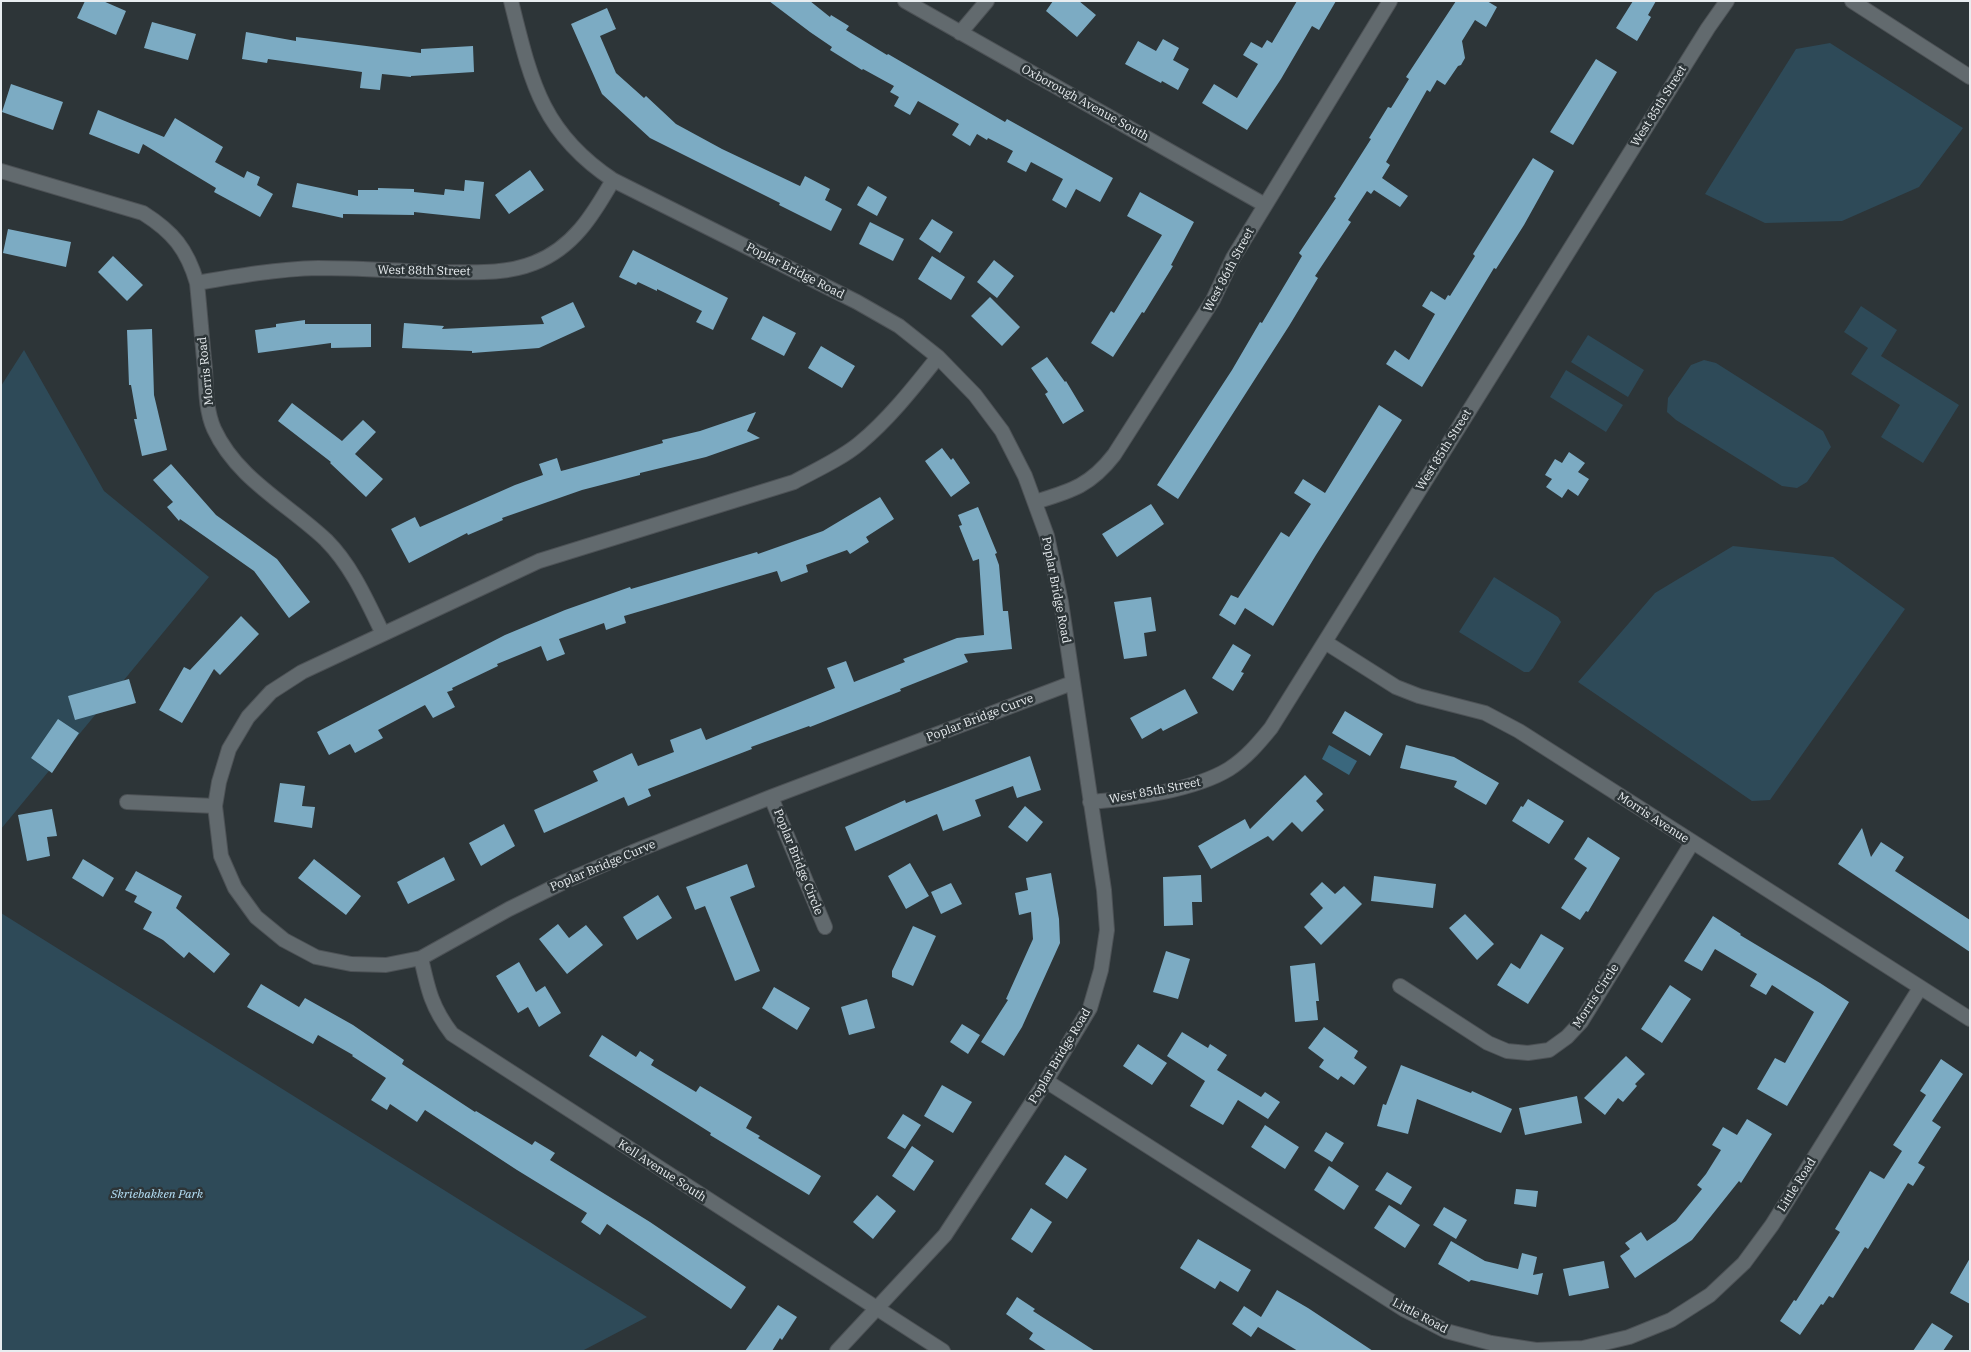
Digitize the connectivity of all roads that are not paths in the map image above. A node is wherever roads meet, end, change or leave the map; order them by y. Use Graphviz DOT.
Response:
graph roads {
  1 [pos="512,1"];
  2 [pos="905,1"];
  3 [pos="987,1"];
  4 [pos="1390,1"];
  5 [pos="1727,1"];
  6 [pos="1852,1"];
  7 [pos="960,33"];
  8 [pos="1970,77"];
  9 [pos="1,171"];
  10 [pos="613,180"];
  11 [pos="1265,205"];
  12 [pos="197,282"];
  13 [pos="938,357"];
  14 [pos="1035,502"];
  15 [pos="383,634"];
  16 [pos="1325,642"];
  17 [pos="1072,683"];
  18 [pos="771,797"];
  19 [pos="127,802"];
  20 [pos="1090,802"];
  21 [pos="215,806"];
  22 [pos="1692,843"];
  23 [pos="825,927"];
  24 [pos="421,958"];
  25 [pos="1400,986"];
  26 [pos="1920,988"];
  27 [pos="1970,1019"];
  28 [pos="1046,1081"];
  29 [pos="877,1308"];
  30 [pos="837,1351"];
  31 [pos="943,1351"];
  1 -- 10 [label="street, Poplar Bridge Road"];
  2 -- 7 [label="street, Oxborough Avenue South"];
  3 -- 7 [label="street"];
  4 -- 11 [label="street, West 86th Street"];
  5 -- 16 [label="street, West 85th Street"];
  6 -- 8 [label="street"];
  7 -- 11 [label="street, Oxborough Avenue South"];
  9 -- 12 [label="street, Morris Road"];
  10 -- 12 [label="street, West 88th Street"];
  10 -- 13 [label="street, Poplar Bridge Road"];
  11 -- 14 [label="street, West 86th Street"];
  12 -- 15 [label="street, Morris Road"];
  13 -- 14 [label="street, Poplar Bridge Road"];
  13 -- 15 [label="street, Poplar Bridge Curve"];
  14 -- 17 [label="street, Poplar Bridge Road"];
  15 -- 21 [label="street, Poplar Bridge Curve"];
  16 -- 20 [label="street, West 85th Street"];
  16 -- 22 [label="street, Morris Avenue"];
  17 -- 18 [label="street, Poplar Bridge Curve"];
  17 -- 20 [label="street, Poplar Bridge Road"];
  18 -- 23 [label="street, Poplar Bridge Circle"];
  18 -- 24 [label="street, Poplar Bridge Curve"];
  19 -- 21 [label="street"];
  20 -- 28 [label="street, Poplar Bridge Road"];
  21 -- 24 [label="street, Poplar Bridge Curve"];
  22 -- 25 [label="street, Morris Circle"];
  22 -- 26 [label="street, Morris Avenue"];
  24 -- 29 [label="street, Kell Avenue South"];
  26 -- 27 [label="street, Morris Avenue"];
  26 -- 28 [label="street, Little Road"];
  28 -- 29 [label="street, Poplar Bridge Road"];
  29 -- 30 [label="street, Poplar Bridge Road"];
  29 -- 31 [label="street, Kell Avenue South"];
}
